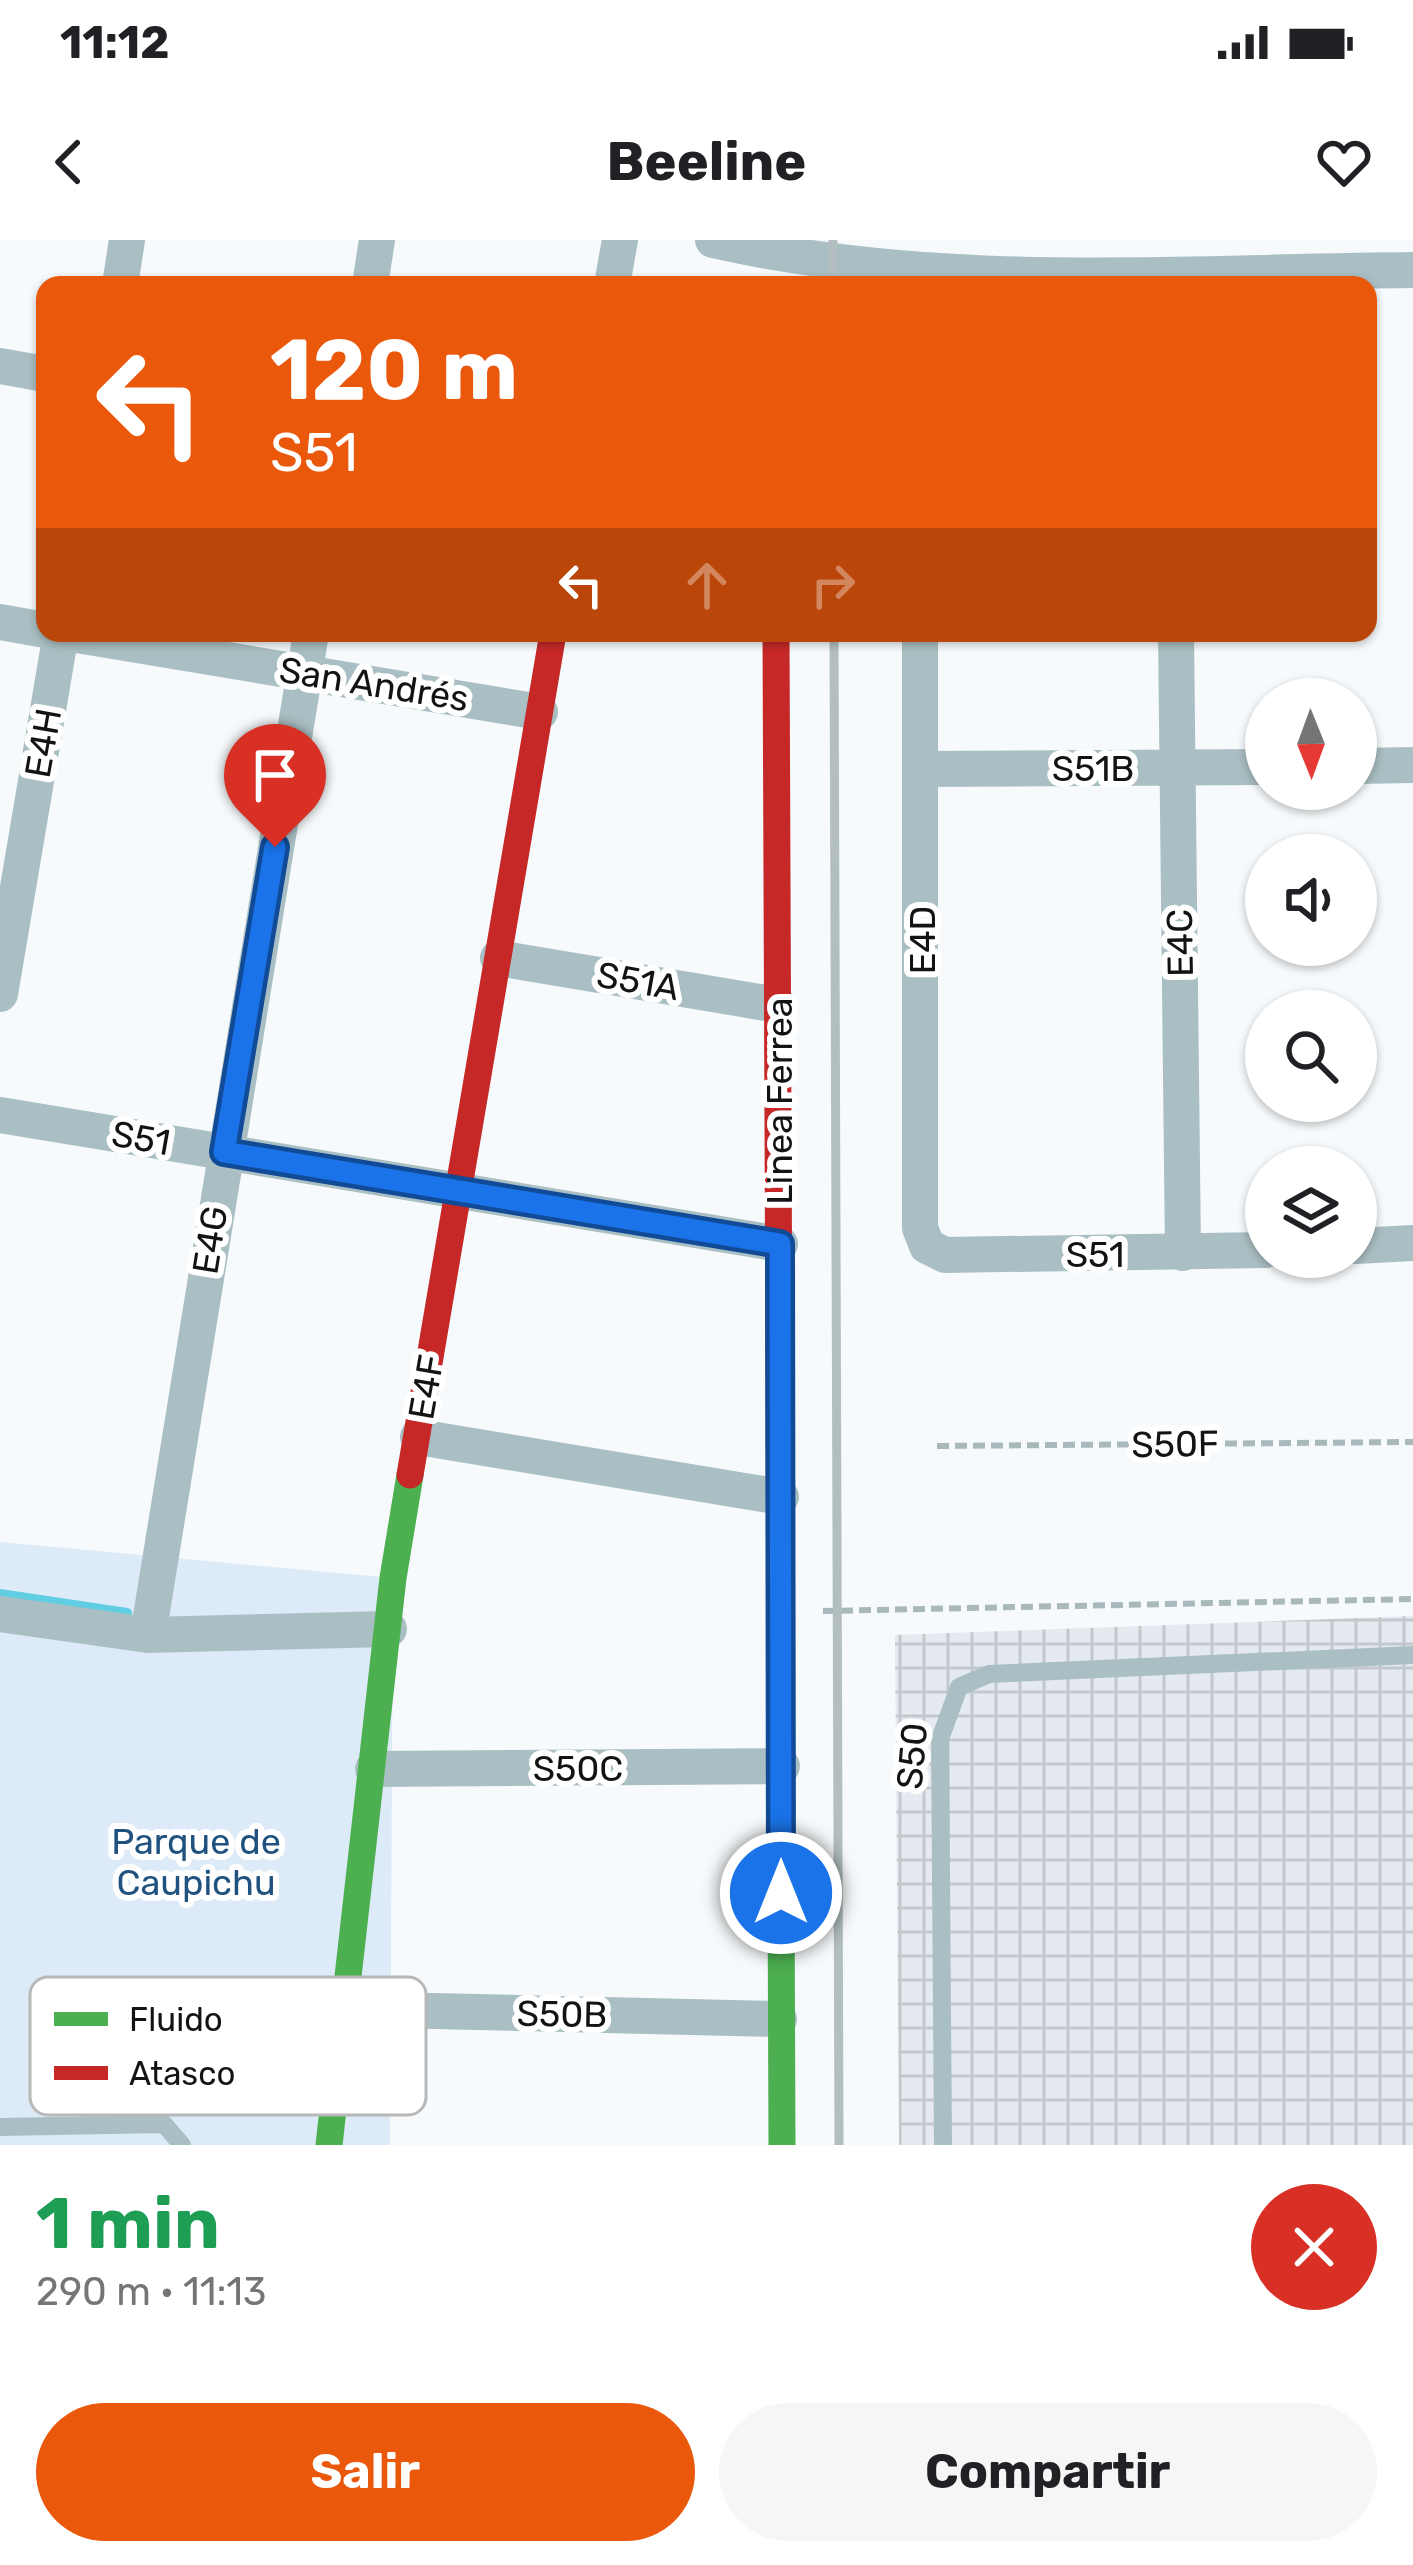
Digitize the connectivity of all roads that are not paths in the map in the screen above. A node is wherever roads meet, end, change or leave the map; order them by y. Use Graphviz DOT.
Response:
graph roads {
  1 [pos="128,240"];
  2 [pos="377,240"];
  3 [pos="620,240"];
  4 [pos="713,240"];
  5 [pos="774,260"];
  6 [pos="918,265"];
  7 [pos="1174,266"];
  8 [pos="1413,270"];
  9 [pos="122,276"];
  10 [pos="371,276"];
  11 [pos="614,276"];
  12 [pos="0,366"];
  13 [pos="36,372"];
  14 [pos="0,622"];
  15 [pos="36,628"];
  16 [pos="61,642"];
  17 [pos="117,642"];
  18 [pos="309,642"];
  19 [pos="552,642"];
  20 [pos="776,642"];
  21 [pos="920,642"];
  22 [pos="1176,642"];
  23 [pos="304,673"];
  24 [pos="540,712"];
  25 [pos="1413,765"];
  26 [pos="1377,766"];
  27 [pos="1177,767"];
  28 [pos="1245,767"];
  29 [pos="921,769"];
  30 [pos="10,873"];
  31 [pos="499,958"];
  32 [pos="0,994"];
  33 [pos="778,1005"];
  34 [pos="0,1115"];
  35 [pos="224,1152"];
  36 [pos="459,1191"];
  37 [pos="1413,1243"];
  38 [pos="780,1244"];
  39 [pos="1377,1245"];
  40 [pos="927,1246"];
  41 [pos="1245,1251"];
  42 [pos="1184,1253"];
  43 [pos="418,1437"];
  44 [pos="781,1497"];
  45 [pos="0,1614"];
  46 [pos="389,1629"];
  47 [pos="148,1634"];
  48 [pos="1413,1655"];
  49 [pos="782,1766"];
  50 [pos="374,1769"];
  51 [pos="349,1977"];
  52 [pos="426,2011"];
  53 [pos="779,2019"];
  54 [pos="333,2115"];
  55 [pos="0,2127"];
  56 [pos="182,2145"];
  57 [pos="329,2145"];
  58 [pos="782,2145"];
  59 [pos="944,2145"];
  1 -- 9 [label="street"];
  2 -- 10 [label="street"];
  3 -- 11 [label="street"];
  4 -- 5 [label="street"];
  5 -- 6 [label="street"];
  6 -- 7 [label="street"];
  7 -- 8 [label="street"];
  12 -- 13 [label="street"];
  14 -- 15 [label="street"];
  16 -- 30 [label="street, E4H"];
  17 -- 23 [label="street, San Andrés"];
  18 -- 23 [label="street, E4G"];
  19 -- 24 [label="street, E4F"];
  20 -- 33 [label="street, Linea Ferrea"];
  21 -- 29 [label="street, E4D"];
  22 -- 27 [label="street, E4C"];
  23 -- 24 [label="street, San Andrés"];
  23 -- 35 [label="street, E4G"];
  24 -- 31 [label="street, E4F"];
  25 -- 26 [label="street"];
  27 -- 28 [label="street, S51B"];
  27 -- 29 [label="street, S51B"];
  27 -- 42 [label="street, E4C"];
  29 -- 40 [label="street, E4D"];
  30 -- 32 [label="street, E4H"];
  31 -- 33 [label="street, S51A"];
  31 -- 36 [label="street, E4F"];
  33 -- 38 [label="street, Linea Ferrea"];
  34 -- 35 [label="street, S51"];
  35 -- 36 [label="street, S51"];
  35 -- 47 [label="street, E4G"];
  36 -- 38 [label="street, S51"];
  36 -- 43 [label="street, E4F"];
  37 -- 39 [label="street"];
  38 -- 44 [label="street, Linea Ferrea"];
  40 -- 42 [label="street, S51"];
  41 -- 42 [label="street, S51"];
  43 -- 44 [label="street"];
  43 -- 46 [label="street, E4F"];
  44 -- 49 [label="street, Linea Ferrea"];
  45 -- 47 [label="street"];
  46 -- 47 [label="street"];
  46 -- 50 [label="street, E4F"];
  48 -- 59 [label="lane, S50"];
  49 -- 50 [label="street, S50C"];
  49 -- 53 [label="street, Linea Ferrea"];
  50 -- 51 [label="street, E4F"];
  52 -- 53 [label="street, S50B"];
  53 -- 58 [label="street, Linea Ferrea"];
  54 -- 57 [label="street, E4F"];
  55 -- 56 [label="lane"];
}
